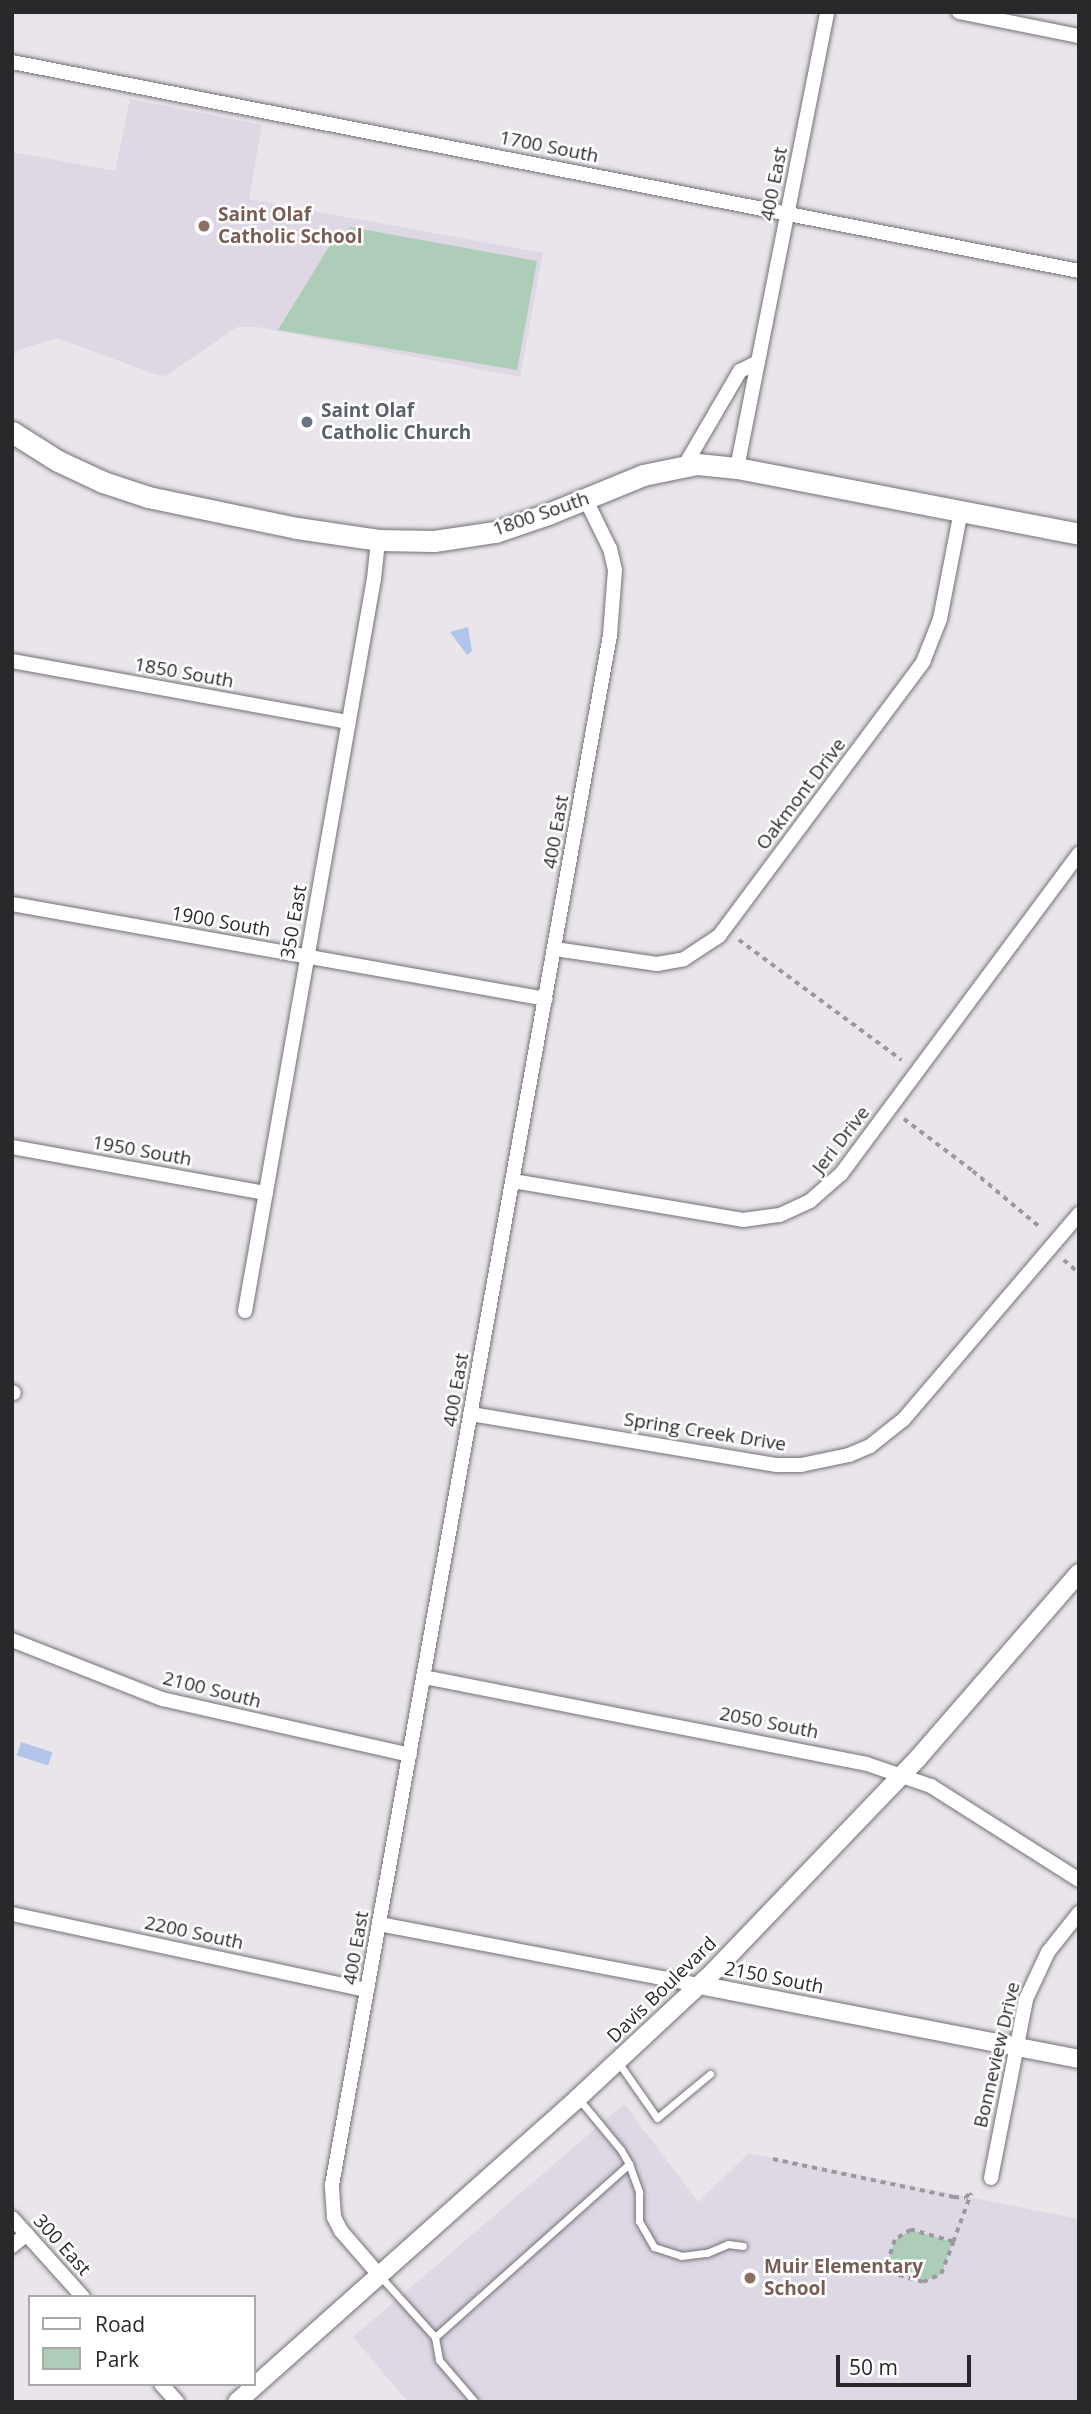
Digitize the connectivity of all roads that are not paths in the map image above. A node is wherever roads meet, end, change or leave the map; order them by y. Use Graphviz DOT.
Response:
graph roads {
  1 [pos="827,12"];
  2 [pos="959,12"];
  3 [pos="1079,36"];
  4 [pos="12,62"];
  5 [pos="787,214"];
  6 [pos="1079,271"];
  7 [pos="758,362"];
  8 [pos="12,432"];
  9 [pos="685,465"];
  10 [pos="737,468"];
  11 [pos="586,500"];
  12 [pos="961,511"];
  13 [pos="1079,534"];
  14 [pos="378,540"];
  15 [pos="12,661"];
  16 [pos="349,722"];
  17 [pos="1079,854"];
  18 [pos="12,904"];
  19 [pos="555,949"];
  20 [pos="307,957"];
  21 [pos="546,999"];
  22 [pos="12,1147"];
  23 [pos="513,1181"];
  24 [pos="266,1193"];
  25 [pos="1079,1214"];
  26 [pos="245,1311"];
  27 [pos="471,1413"];
  28 [pos="1079,1573"];
  29 [pos="12,1640"];
  30 [pos="424,1677"];
  31 [pos="410,1755"];
  32 [pos="902,1775"];
  33 [pos="1079,1880"];
  34 [pos="1079,1913"];
  35 [pos="12,1914"];
  36 [pos="379,1924"];
  37 [pos="699,1985"];
  38 [pos="368,1990"];
  39 [pos="1016,2047"];
  40 [pos="1079,2059"];
  41 [pos="618,2061"];
  42 [pos="710,2074"];
  43 [pos="578,2098"];
  44 [pos="629,2164"];
  45 [pos="991,2178"];
  46 [pos="12,2218"];
  47 [pos="27,2235"];
  48 [pos="12,2246"];
  49 [pos="743,2246"];
  50 [pos="380,2276"];
  51 [pos="81,2295"];
  52 [pos="435,2337"];
  53 [pos="256,2385"];
  54 [pos="163,2386"];
  55 [pos="255,2386"];
  56 [pos="177,2402"];
  57 [pos="237,2402"];
  58 [pos="475,2402"];
  1 -- 5 [label="street, 400 East"];
  2 -- 3 [label="street"];
  4 -- 5 [label="street, 1700 South"];
  5 -- 6 [label="street, 1700 South"];
  5 -- 7 [label="street, 400 East"];
  7 -- 9 [label="street"];
  7 -- 10 [label="street, 400 East"];
  8 -- 14 [label="main road, 1800 South"];
  9 -- 10 [label="main road, 1800 South"];
  9 -- 11 [label="main road, 1800 South"];
  10 -- 12 [label="main road, 1800 South"];
  11 -- 14 [label="main road, 1800 South"];
  11 -- 19 [label="street, 400 East"];
  12 -- 13 [label="main road, 1800 South"];
  12 -- 19 [label="street, Oakmont Drive"];
  14 -- 16 [label="street, 350 East"];
  15 -- 16 [label="street, 1850 South"];
  16 -- 20 [label="street, 350 East"];
  17 -- 23 [label="street, Jeri Drive"];
  18 -- 20 [label="street, 1900 South"];
  19 -- 21 [label="street, 400 East"];
  20 -- 21 [label="street, 1900 South"];
  20 -- 24 [label="street, 350 East"];
  21 -- 23 [label="street, 400 East"];
  22 -- 24 [label="street, 1950 South"];
  23 -- 27 [label="street, 400 East"];
  24 -- 26 [label="street, 350 East"];
  25 -- 27 [label="street, Spring Creek Drive"];
  27 -- 30 [label="street, 400 East"];
  28 -- 32 [label="street, Davis Boulevard"];
  29 -- 31 [label="street, 2100 South"];
  30 -- 31 [label="street, 400 East"];
  30 -- 32 [label="street, 2050 South"];
  31 -- 36 [label="street, 400 East"];
  32 -- 33 [label="street, 2050 South"];
  32 -- 37 [label="street, Davis Boulevard"];
  34 -- 39 [label="street, Bonneview Drive"];
  35 -- 38 [label="street, 2200 South"];
  36 -- 37 [label="street, 2150 South"];
  36 -- 38 [label="street, 400 East"];
  37 -- 39 [label="street, 2150 South"];
  37 -- 41 [label="street, Davis Boulevard"];
  38 -- 50 [label="street, 400 East"];
  39 -- 40 [label="street, 2150 South"];
  39 -- 45 [label="street, Bonneview Drive"];
  41 -- 42 [label="lane"];
  41 -- 43 [label="street, Davis Boulevard"];
  43 -- 44 [label="lane"];
  43 -- 50 [label="street, Davis Boulevard"];
  44 -- 49 [label="lane"];
  44 -- 52 [label="lane"];
  46 -- 47 [label="street, 300 East"];
  47 -- 48 [label="street"];
  47 -- 51 [label="street, 300 East"];
  50 -- 52 [label="lane"];
  50 -- 53 [label="street, Davis Boulevard"];
  52 -- 58 [label="lane"];
  54 -- 56 [label="street"];
  55 -- 57 [label="street, Davis Boulevard"];
}
